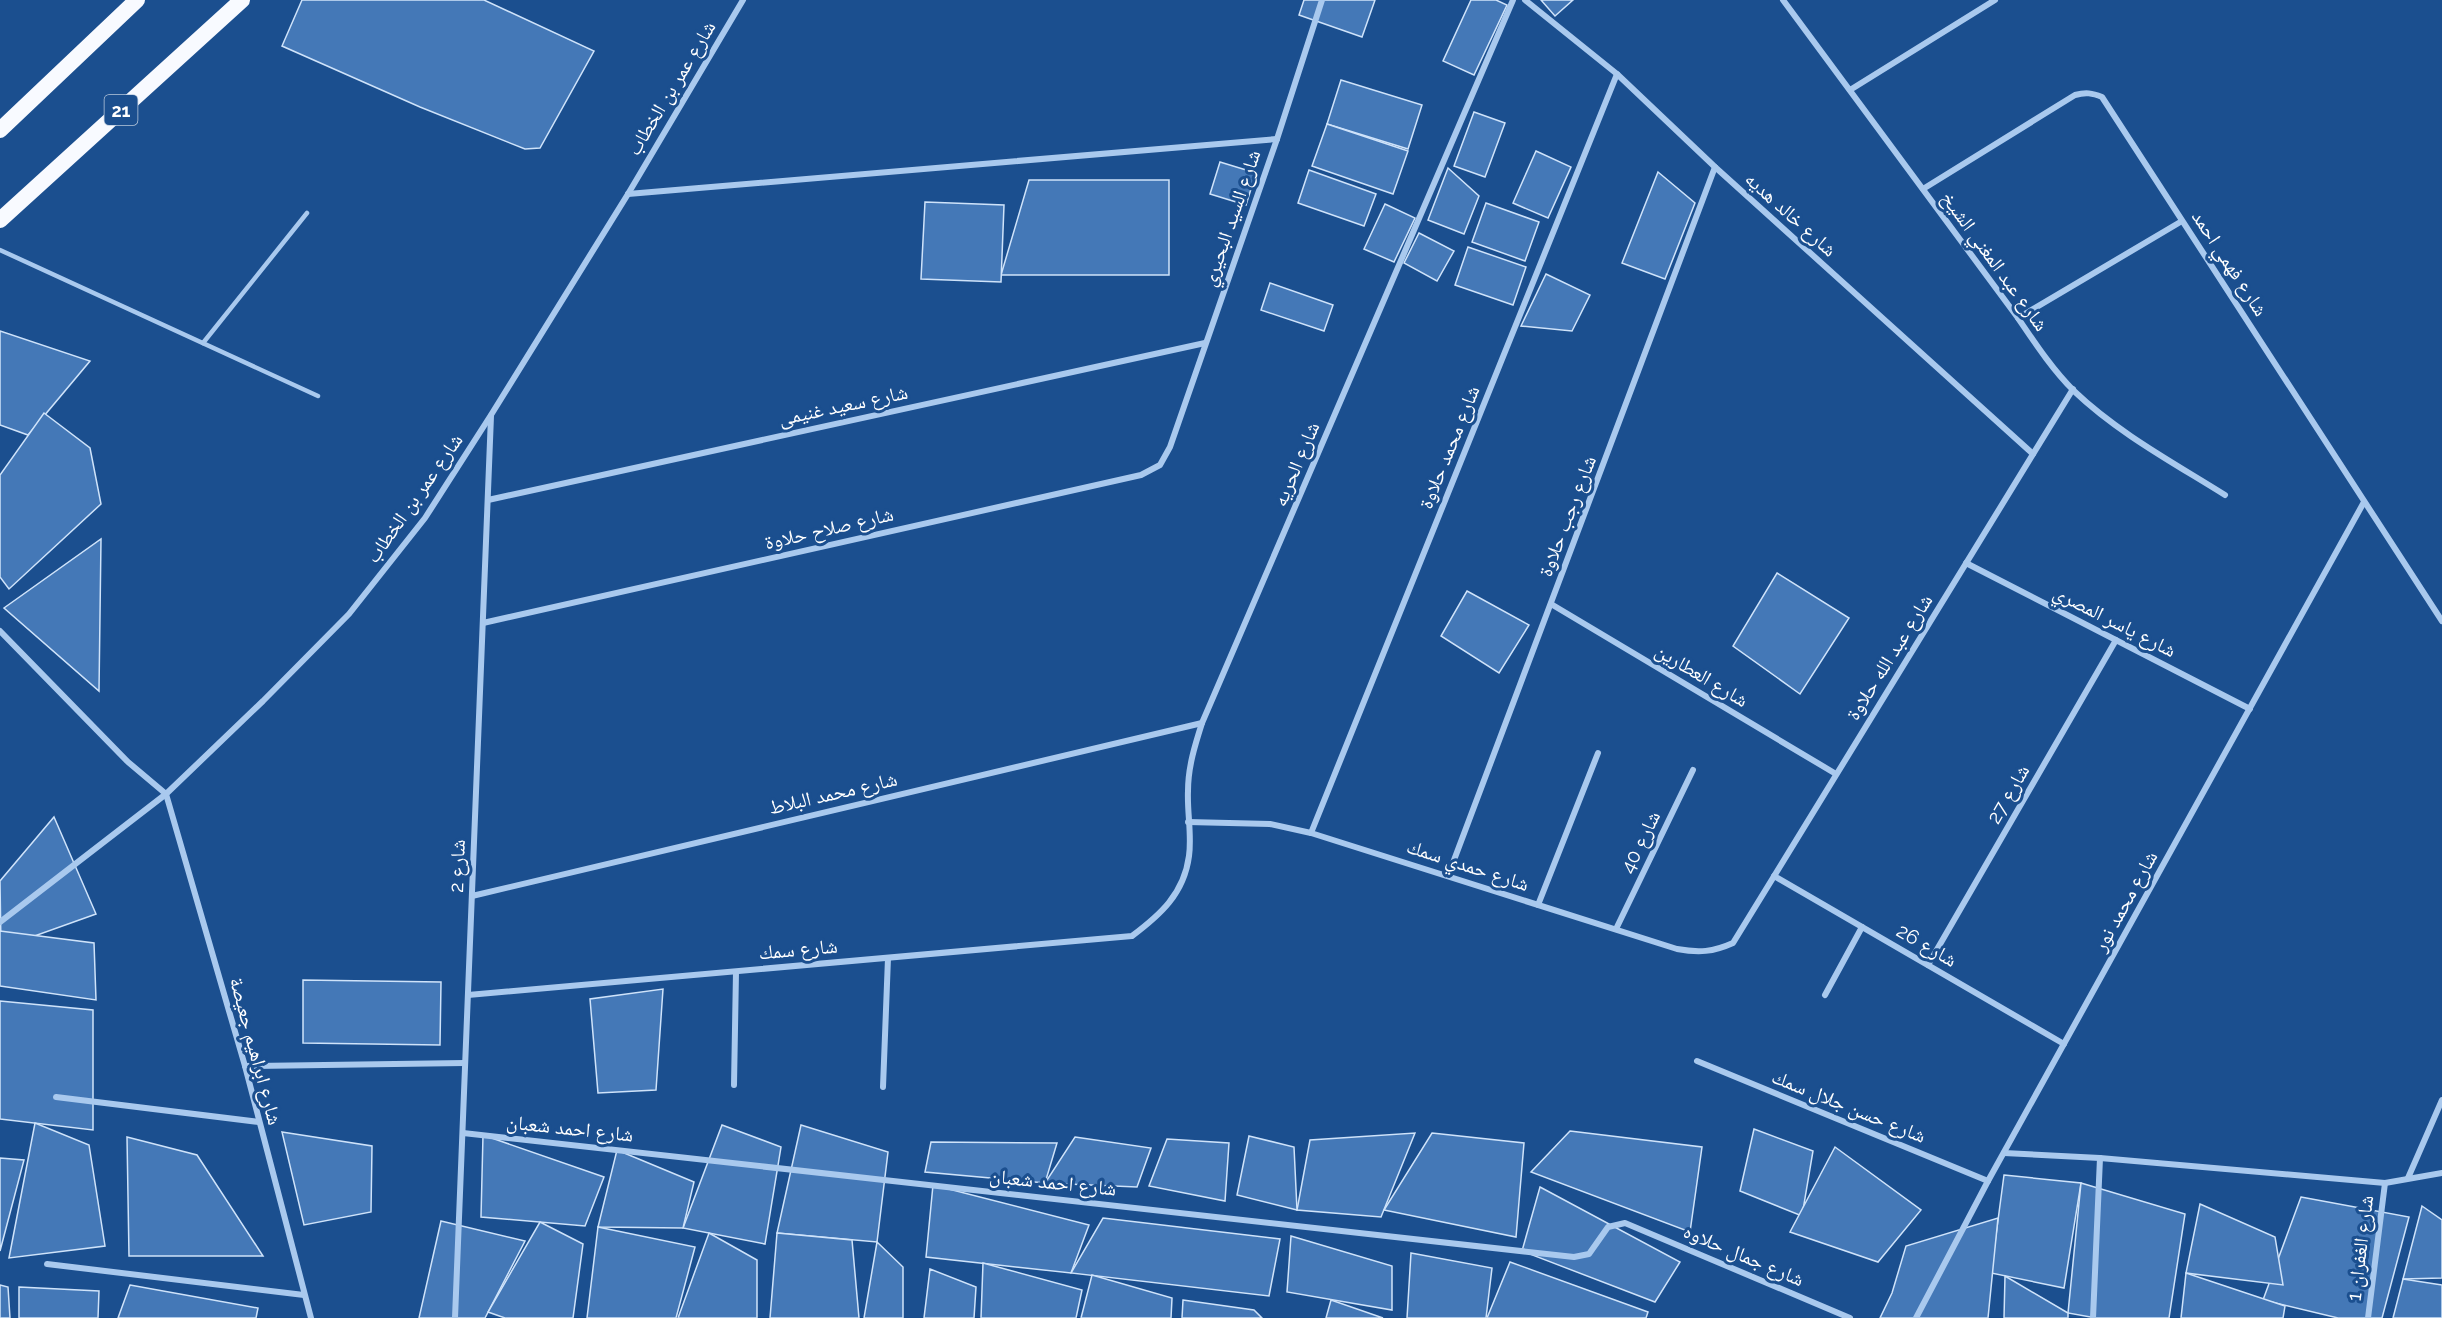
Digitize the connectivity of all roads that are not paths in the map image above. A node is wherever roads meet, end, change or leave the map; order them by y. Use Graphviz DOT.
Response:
graph roads {
  1 [pos="137,0"];
  2 [pos="242,0"];
  3 [pos="743,0"];
  4 [pos="1322,0"];
  5 [pos="1513,0"];
  6 [pos="1525,0"];
  7 [pos="1783,0"];
  8 [pos="1995,0"];
  9 [pos="1617,74"];
  10 [pos="1850,90"];
  11 [pos="0,130"];
  12 [pos="1277,139"];
  13 [pos="1715,168"];
  14 [pos="1923,189"];
  15 [pos="628,194"];
  16 [pos="307,213"];
  17 [pos="0,220"];
  18 [pos="2182,221"];
  19 [pos="0,250"];
  20 [pos="2018,318"];
  21 [pos="203,343"];
  22 [pos="1205,343"];
  23 [pos="2073,389"];
  24 [pos="318,396"];
  25 [pos="491,415"];
  26 [pos="1170,447"];
  27 [pos="2033,454"];
  28 [pos="2226,495"];
  29 [pos="488,500"];
  30 [pos="2364,502"];
  31 [pos="1966,563"];
  32 [pos="1551,604"];
  33 [pos="2442,621"];
  34 [pos="483,623"];
  35 [pos="0,631"];
  36 [pos="2116,640"];
  37 [pos="2250,709"];
  38 [pos="1202,723"];
  39 [pos="1598,753"];
  40 [pos="1693,770"];
  41 [pos="1836,774"];
  42 [pos="166,794"];
  43 [pos="1188,822"];
  44 [pos="1311,833"];
  45 [pos="1449,876"];
  46 [pos="1774,876"];
  47 [pos="472,896"];
  48 [pos="1538,905"];
  49 [pos="0,922"];
  50 [pos="1862,927"];
  51 [pos="1616,929"];
  52 [pos="1131,936"];
  53 [pos="1733,943"];
  54 [pos="888,958"];
  55 [pos="1928,965"];
  56 [pos="736,972"];
  57 [pos="468,995"];
  58 [pos="1825,995"];
  59 [pos="2064,1044"];
  60 [pos="1697,1061"];
  61 [pos="465,1063"];
  62 [pos="245,1066"];
  63 [pos="734,1085"];
  64 [pos="883,1087"];
  65 [pos="56,1097"];
  66 [pos="2442,1100"];
  67 [pos="259,1122"];
  68 [pos="462,1133"];
  69 [pos="2004,1153"];
  70 [pos="2100,1158"];
  71 [pos="2442,1173"];
  72 [pos="2408,1178"];
  73 [pos="1988,1181"];
  74 [pos="2385,1183"];
  75 [pos="1625,1222"];
  76 [pos="47,1264"];
  77 [pos="304,1295"];
  78 [pos="310,1318"];
  79 [pos="455,1318"];
  80 [pos="1850,1318"];
  81 [pos="1916,1318"];
  82 [pos="2093,1318"];
  83 [pos="2368,1318"];
  1 -- 11 [label="highway"];
  2 -- 17 [label="highway, 21"];
  3 -- 15 [label="street, شارع عمر بن الخطاب"];
  4 -- 12 [label="street, شارع السيد البحيري"];
  5 -- 38 [label="street, شارع الحريه"];
  6 -- 9 [label="street, شارع خالد هديه"];
  7 -- 10 [label="street, شارع عبد المغني الشيخ"];
  8 -- 10 [label="street"];
  9 -- 13 [label="street, شارع خالد هديه"];
  9 -- 44 [label="street, شارع محمد حلاوة"];
  10 -- 14 [label="street, شارع عبد المغني الشيخ"];
  12 -- 15 [label="street"];
  12 -- 22 [label="street, شارع السيد البحيري"];
  13 -- 27 [label="street, شارع خالد هديه"];
  13 -- 32 [label="street, شارع رجب حلاوة"];
  14 -- 18 [label="street, شارع فهمي احمد"];
  14 -- 20 [label="street, شارع عبد المغني الشيخ"];
  15 -- 25 [label="street, شارع عمر بن الخطاب"];
  16 -- 21 [label="lane"];
  18 -- 20 [label="street"];
  18 -- 30 [label="street, شارع فهمي احمد"];
  19 -- 21 [label="lane"];
  20 -- 23 [label="street, شارع عبد المغني الشيخ"];
  21 -- 24 [label="lane"];
  22 -- 26 [label="street, شارع السيد البحيري"];
  22 -- 29 [label="street, شارع سعيد غنيمى"];
  23 -- 27 [label="street, شارع عبد الله حلاوة"];
  23 -- 28 [label="street, شارع عبد المغني الشيخ"];
  25 -- 29 [label="street, شارع 2"];
  25 -- 42 [label="street, شارع عمر بن الخطاب"];
  26 -- 34 [label="street, شارع صلاح حلاوة"];
  27 -- 31 [label="street, شارع عبد الله حلاوة"];
  29 -- 34 [label="street, شارع 2"];
  30 -- 33 [label="street, شارع فهمي احمد"];
  30 -- 37 [label="street, شارع محمد نور"];
  31 -- 36 [label="street, شارع ياسر المصري"];
  31 -- 41 [label="street, شارع عبد الله حلاوة"];
  32 -- 41 [label="street, شارع العطارين"];
  32 -- 45 [label="street, شارع رجب حلاوة"];
  34 -- 47 [label="street, شارع 2"];
  35 -- 42 [label="street"];
  36 -- 37 [label="street, شارع ياسر المصري"];
  36 -- 55 [label="street, شارع 27"];
  37 -- 59 [label="street, شارع محمد نور"];
  38 -- 43 [label="street, شارع الحريه"];
  38 -- 47 [label="street, شارع محمد البلاط"];
  39 -- 48 [label="street"];
  40 -- 51 [label="street, شارع 40"];
  41 -- 46 [label="street, شارع عبد الله حلاوة"];
  42 -- 49 [label="street, شارع عمر بن الخطاب"];
  42 -- 62 [label="street, شارع ابراهيم جعيصة"];
  43 -- 44 [label="street, شارع حمدي سمك"];
  43 -- 52 [label="street, شارع الحريه"];
  44 -- 45 [label="street, شارع حمدي سمك"];
  45 -- 48 [label="street, شارع حمدي سمك"];
  46 -- 50 [label="street, شارع 26"];
  46 -- 53 [label="street, شارع عبد الله حلاوة"];
  47 -- 57 [label="street, شارع 2"];
  48 -- 51 [label="street, شارع حمدي سمك"];
  50 -- 55 [label="street, شارع 26"];
  50 -- 58 [label="street"];
  51 -- 53 [label="street, شارع حمدي سمك"];
  52 -- 54 [label="street, شارع سمك"];
  54 -- 56 [label="street, شارع سمك"];
  54 -- 64 [label="street"];
  55 -- 59 [label="street, شارع 26"];
  56 -- 57 [label="street, شارع سمك"];
  56 -- 63 [label="street"];
  57 -- 61 [label="street, شارع 2"];
  59 -- 69 [label="street, شارع محمد نور"];
  60 -- 73 [label="street, شارع حسن جلال سمك"];
  61 -- 62 [label="street"];
  61 -- 68 [label="street, شارع 2"];
  62 -- 67 [label="street, شارع ابراهيم جعيصة"];
  65 -- 67 [label="street"];
  66 -- 72 [label="street"];
  67 -- 77 [label="street, شارع ابراهيم جعيصة"];
  68 -- 75 [label="street, شارع احمد شعبان"];
  68 -- 79 [label="street, شارع 2"];
  69 -- 70 [label="street"];
  69 -- 73 [label="street, شارع محمد نور"];
  70 -- 74 [label="street"];
  70 -- 82 [label="street"];
  71 -- 72 [label="street"];
  72 -- 74 [label="street"];
  73 -- 81 [label="street, شارع محمد نور"];
  74 -- 83 [label="street, شارع الغفران 1"];
  75 -- 80 [label="street, شارع جمال حلاوه"];
  76 -- 77 [label="street"];
  77 -- 78 [label="street, شارع ابراهيم جعيصة"];
}
